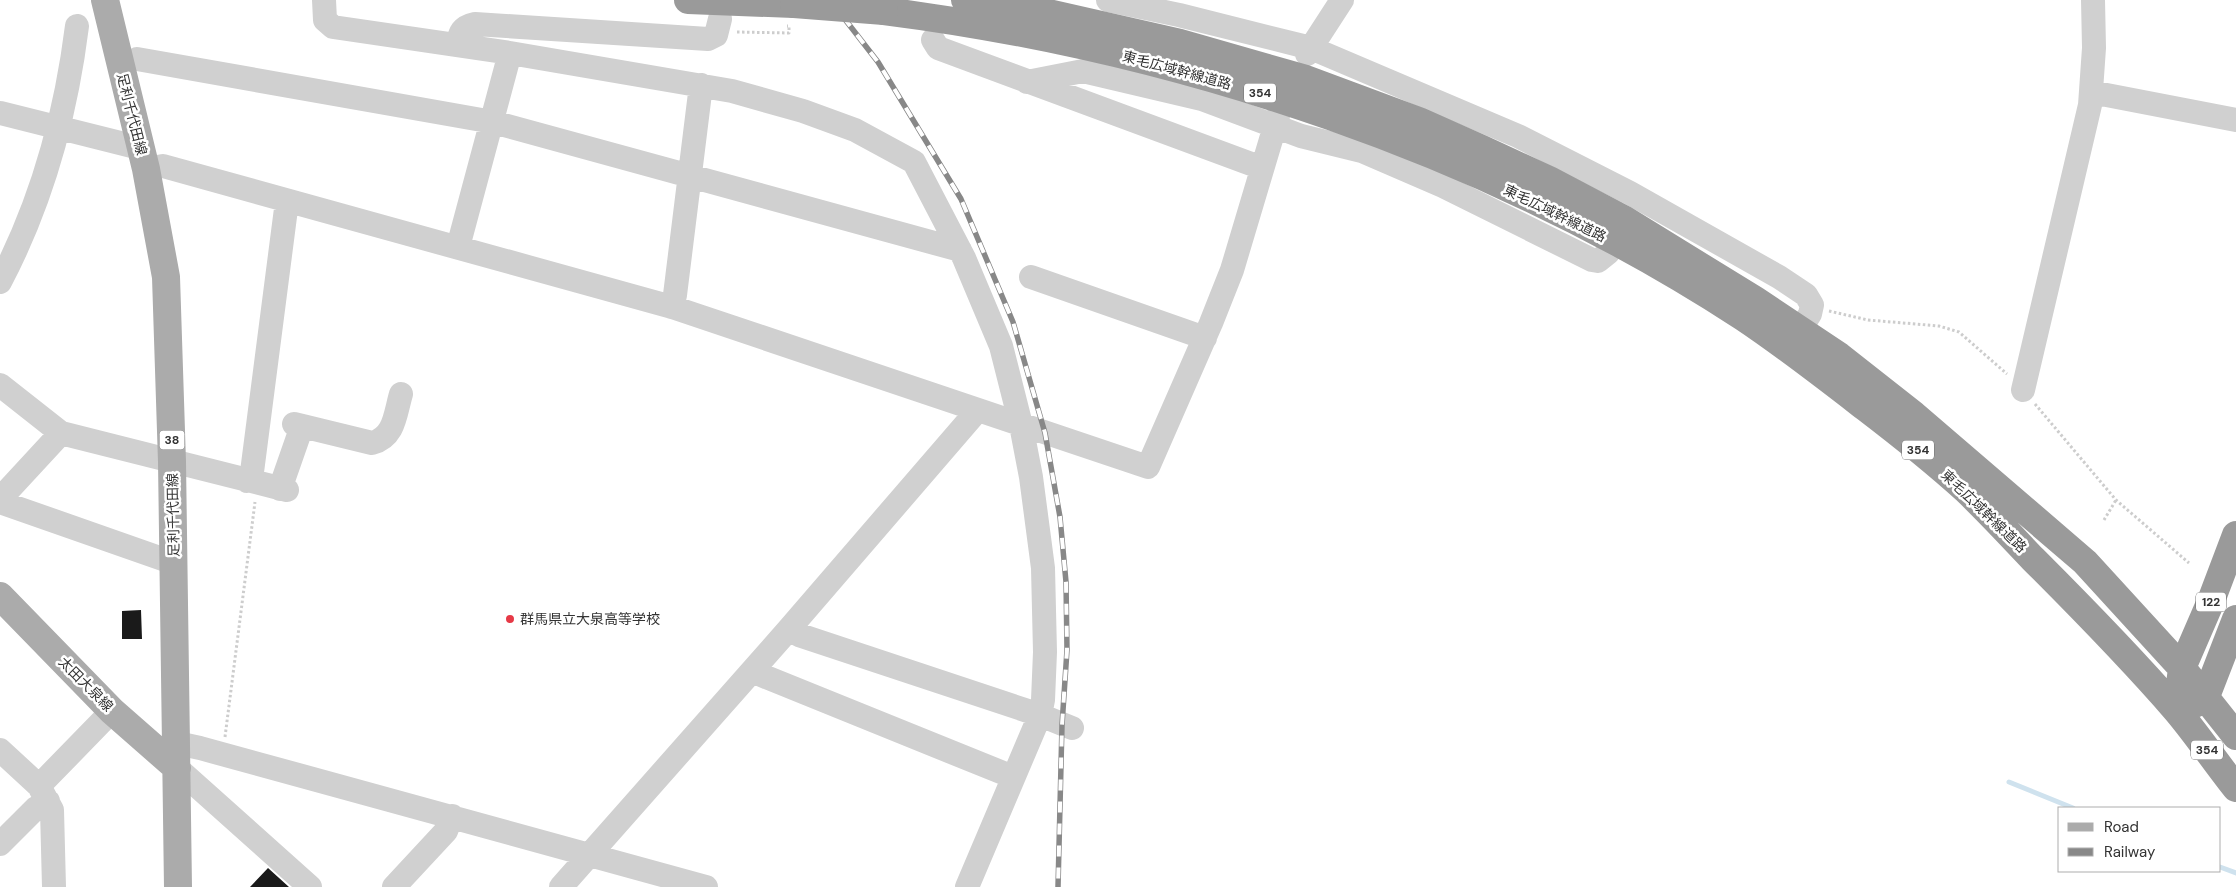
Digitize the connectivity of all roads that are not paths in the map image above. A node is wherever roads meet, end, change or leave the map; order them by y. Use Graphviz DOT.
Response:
graph roads {
  1 [pos="105,0"];
  2 [pos="324,0"];
  3 [pos="688,0"];
  4 [pos="965,0"];
  5 [pos="1108,0"];
  6 [pos="1342,0"];
  7 [pos="2093,0"];
  8 [pos="727,25"];
  9 [pos="77,26"];
  10 [pos="933,40"];
  11 [pos="457,45"];
  12 [pos="1309,51"];
  13 [pos="510,53"];
  14 [pos="137,59"];
  15 [pos="1027,82"];
  16 [pos="702,85"];
  17 [pos="2091,92"];
  18 [pos="0,113"];
  19 [pos="2236,120"];
  20 [pos="1277,121"];
  21 [pos="493,122"];
  22 [pos="59,127"];
  23 [pos="143,158"];
  24 [pos="1262,168"];
  25 [pos="690,176"];
  26 [pos="287,201"];
  27 [pos="1615,241"];
  28 [pos="458,247"];
  29 [pos="960,250"];
  30 [pos="1031,277"];
  31 [pos="0,282"];
  32 [pos="672,306"];
  33 [pos="1800,330"];
  34 [pos="1205,338"];
  35 [pos="0,384"];
  36 [pos="2023,390"];
  37 [pos="401,394"];
  38 [pos="977,411"];
  39 [pos="1021,425"];
  40 [pos="61,433"];
  41 [pos="172,462"];
  42 [pos="252,483"];
  43 [pos="0,501"];
  44 [pos="2236,535"];
  45 [pos="174,562"];
  46 [pos="0,596"];
  47 [pos="2236,619"];
  48 [pos="789,629"];
  49 [pos="2182,668"];
  50 [pos="761,675"];
  51 [pos="2205,699"];
  52 [pos="112,711"];
  53 [pos="2178,712"];
  54 [pos="1040,715"];
  55 [pos="1072,728"];
  56 [pos="2236,736"];
  57 [pos="0,750"];
  58 [pos="177,755"];
  59 [pos="1013,777"];
  60 [pos="2236,788"];
  61 [pos="43,793"];
  62 [pos="452,816"];
  63 [pos="0,844"];
  64 [pos="589,854"];
  65 [pos="54,887"];
  66 [pos="178,887"];
  67 [pos="310,887"];
  68 [pos="394,887"];
  69 [pos="560,887"];
  70 [pos="706,887"];
  71 [pos="966,887"];
  1 -- 23 [label="main road, 足利千代田線 / 38"];
  2 -- 11 [label="street"];
  3 -- 27 [label="highway, 東毛広域幹線道路 / 354, bridge"];
  4 -- 33 [label="highway, 東毛広域幹線道路 / 354"];
  5 -- 12 [label="street"];
  6 -- 12 [label="street"];
  7 -- 17 [label="street"];
  8 -- 11 [label="street"];
  9 -- 22 [label="street"];
  10 -- 15 [label="street"];
  11 -- 13 [label="street"];
  12 -- 33 [label="street"];
  13 -- 16 [label="street"];
  13 -- 21 [label="street"];
  14 -- 21 [label="street"];
  15 -- 20 [label="street"];
  15 -- 24 [label="street"];
  16 -- 25 [label="street"];
  16 -- 29 [label="street"];
  17 -- 19 [label="street"];
  17 -- 36 [label="street"];
  18 -- 22 [label="street"];
  20 -- 24 [label="street"];
  20 -- 27 [label="street"];
  21 -- 25 [label="street"];
  21 -- 28 [label="street"];
  22 -- 23 [label="street"];
  22 -- 31 [label="street"];
  23 -- 26 [label="street"];
  23 -- 41 [label="main road, 足利千代田線 / 38"];
  24 -- 34 [label="street"];
  25 -- 29 [label="street"];
  25 -- 32 [label="street"];
  26 -- 28 [label="street"];
  26 -- 42 [label="street"];
  27 -- 53 [label="highway, 東毛広域幹線道路 / 354"];
  28 -- 32 [label="street"];
  29 -- 39 [label="street"];
  30 -- 34 [label="street"];
  32 -- 38 [label="street"];
  33 -- 49 [label="highway, 東毛広域幹線道路 / 354"];
  34 -- 39 [label="street"];
  35 -- 40 [label="street"];
  37 -- 42 [label="street"];
  38 -- 39 [label="street"];
  38 -- 48 [label="street"];
  39 -- 54 [label="street"];
  40 -- 41 [label="street"];
  40 -- 43 [label="street"];
  41 -- 42 [label="street"];
  41 -- 45 [label="main road, 足利千代田線 / 38"];
  43 -- 45 [label="street"];
  44 -- 49 [label="highway, 122"];
  45 -- 58 [label="main road, 足利千代田線 / 38"];
  46 -- 52 [label="main road, 太田大泉線"];
  47 -- 51 [label="highway, 122"];
  48 -- 54 [label="street"];
  48 -- 64 [label="street"];
  49 -- 51 [label="highway, 東毛広域幹線道路 / 354"];
  49 -- 53 [label="highway, 122"];
  50 -- 59 [label="street"];
  51 -- 53 [label="highway"];
  51 -- 56 [label="highway, 東毛広域幹線道路 / 354"];
  52 -- 58 [label="main road, 太田大泉線"];
  52 -- 61 [label="street"];
  53 -- 60 [label="highway, 東毛広域幹線道路 / 354"];
  54 -- 55 [label="street"];
  54 -- 59 [label="street"];
  57 -- 61 [label="street"];
  58 -- 62 [label="street"];
  58 -- 66 [label="main road, 足利千代田線 / 38"];
  58 -- 67 [label="street"];
  59 -- 71 [label="street"];
  61 -- 63 [label="street"];
  61 -- 65 [label="street"];
  62 -- 64 [label="street"];
  62 -- 68 [label="street"];
  64 -- 69 [label="street"];
  64 -- 70 [label="street"];
}
